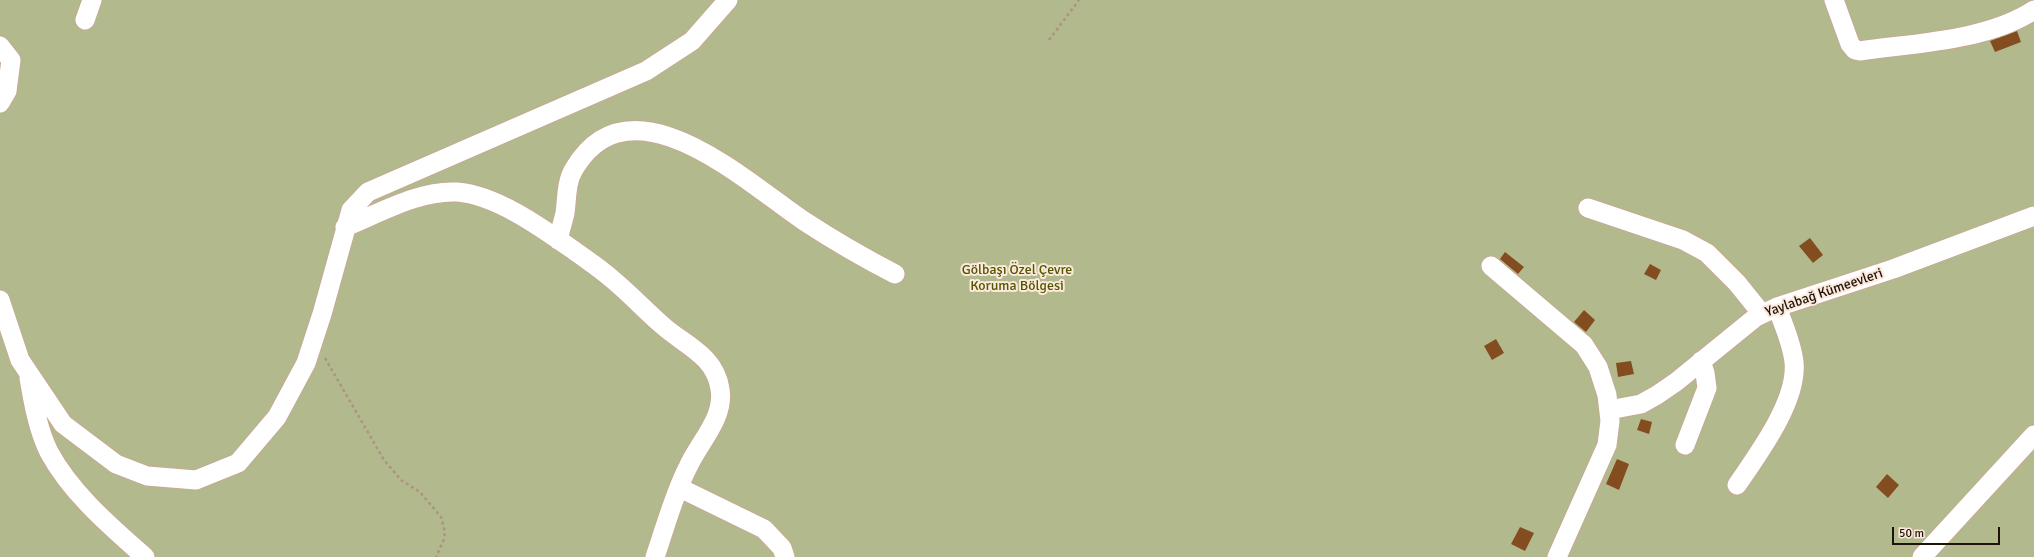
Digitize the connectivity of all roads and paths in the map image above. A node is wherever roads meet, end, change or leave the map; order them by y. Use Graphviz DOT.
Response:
graph roads {
  1 [pos="92,0"];
  2 [pos="728,0"];
  3 [pos="1079,0"];
  4 [pos="1834,0"];
  5 [pos="2034,10"];
  6 [pos="85,20"];
  7 [pos="1048,40"];
  8 [pos="0,46"];
  9 [pos="0,103"];
  10 [pos="1588,208"];
  11 [pos="2034,216"];
  12 [pos="345,228"];
  13 [pos="558,240"];
  14 [pos="1491,266"];
  15 [pos="895,274"];
  16 [pos="0,300"];
  17 [pos="1769,311"];
  18 [pos="312,345"];
  19 [pos="1701,361"];
  20 [pos="28,371"];
  21 [pos="1610,410"];
  22 [pos="2034,435"];
  23 [pos="1685,445"];
  24 [pos="1737,485"];
  25 [pos="680,488"];
  26 [pos="145,557"];
  27 [pos="436,557"];
  28 [pos="655,557"];
  29 [pos="785,557"];
  30 [pos="1557,557"];
  31 [pos="1922,557"];
  1 -- 6 [label="street"];
  2 -- 12 [label="street"];
  3 -- 7 [label="path"];
  4 -- 5 [label="street"];
  8 -- 9 [label="street"];
  10 -- 17 [label="street"];
  11 -- 17 [label="street, Yaylabağ Kümeevleri"];
  12 -- 13 [label="street"];
  12 -- 18 [label="street"];
  13 -- 15 [label="street"];
  13 -- 25 [label="street"];
  14 -- 21 [label="street"];
  16 -- 20 [label="street"];
  17 -- 19 [label="street, Yaylabağ Kümeevleri"];
  17 -- 24 [label="street"];
  18 -- 20 [label="street"];
  18 -- 27 [label="path"];
  19 -- 21 [label="street, Yaylabağ Kümeevleri"];
  19 -- 23 [label="street"];
  20 -- 26 [label="street"];
  21 -- 30 [label="street"];
  22 -- 31 [label="street"];
  25 -- 28 [label="street"];
  25 -- 29 [label="street"];
}
